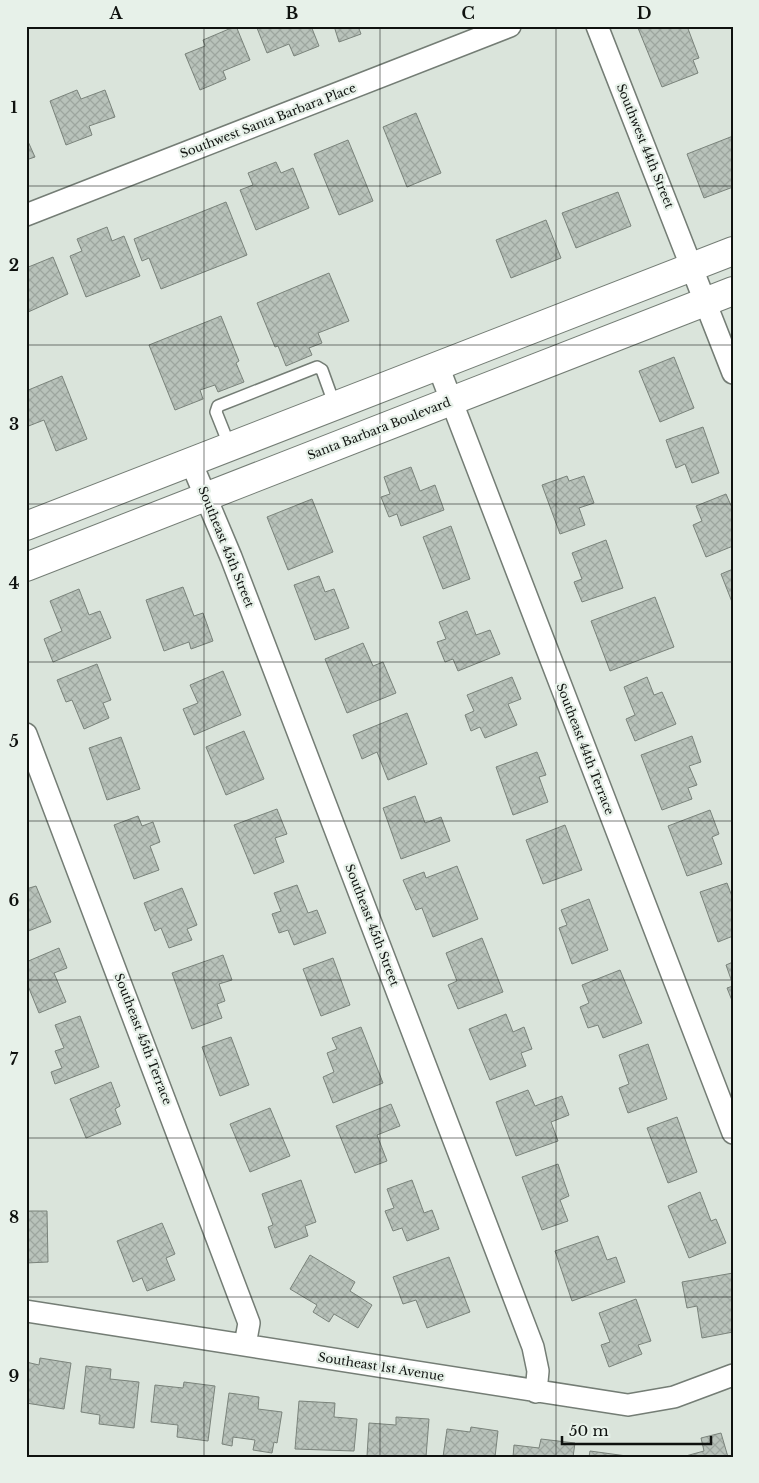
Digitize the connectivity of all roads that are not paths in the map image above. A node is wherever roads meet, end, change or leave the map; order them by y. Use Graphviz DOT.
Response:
graph roads {
  1 [pos="510,26"];
  2 [pos="597,26"];
  3 [pos="26,215"];
  4 [pos="733,251"];
  5 [pos="691,267"];
  6 [pos="733,291"];
  7 [pos="704,303"];
  8 [pos="438,366"];
  9 [pos="733,373"];
  10 [pos="451,401"];
  11 [pos="335,406"];
  12 [pos="230,447"];
  13 [pos="191,462"];
  14 [pos="206,496"];
  15 [pos="26,526"];
  16 [pos="26,567"];
  17 [pos="26,734"];
  18 [pos="733,1133"];
  19 [pos="26,1311"];
  20 [pos="245,1345"];
  21 [pos="733,1375"];
  22 [pos="536,1392"];
  1 -- 3 [label="street, Southwest Santa Barbara Place"];
  2 -- 5 [label="street, Southwest 44th Street"];
  4 -- 5 [label="main road"];
  5 -- 7 [label="street, Southwest 44th Street"];
  5 -- 8 [label="main road"];
  6 -- 7 [label="main road, Santa Barbara Boulevard"];
  7 -- 9 [label="street, Southwest 44th Street"];
  7 -- 10 [label="main road, Santa Barbara Boulevard"];
  8 -- 10 [label="street, Southeast 44th Terrace"];
  8 -- 11 [label="main road"];
  10 -- 14 [label="main road, Santa Barbara Boulevard"];
  10 -- 18 [label="street, Southeast 44th Terrace"];
  11 -- 12 [label="main road"];
  11 -- 12 [label="lane"];
  12 -- 13 [label="main road"];
  13 -- 14 [label="street, Southeast 45th Street"];
  13 -- 15 [label="main road"];
  14 -- 16 [label="main road, Santa Barbara Boulevard"];
  14 -- 22 [label="street, Southeast 45th Street"];
  17 -- 20 [label="street, Southeast 45th Terrace"];
  19 -- 20 [label="street, Southeast 1st Avenue"];
  20 -- 22 [label="street, Southeast 1st Avenue"];
  21 -- 22 [label="street, Southeast 1st Avenue"];
}
